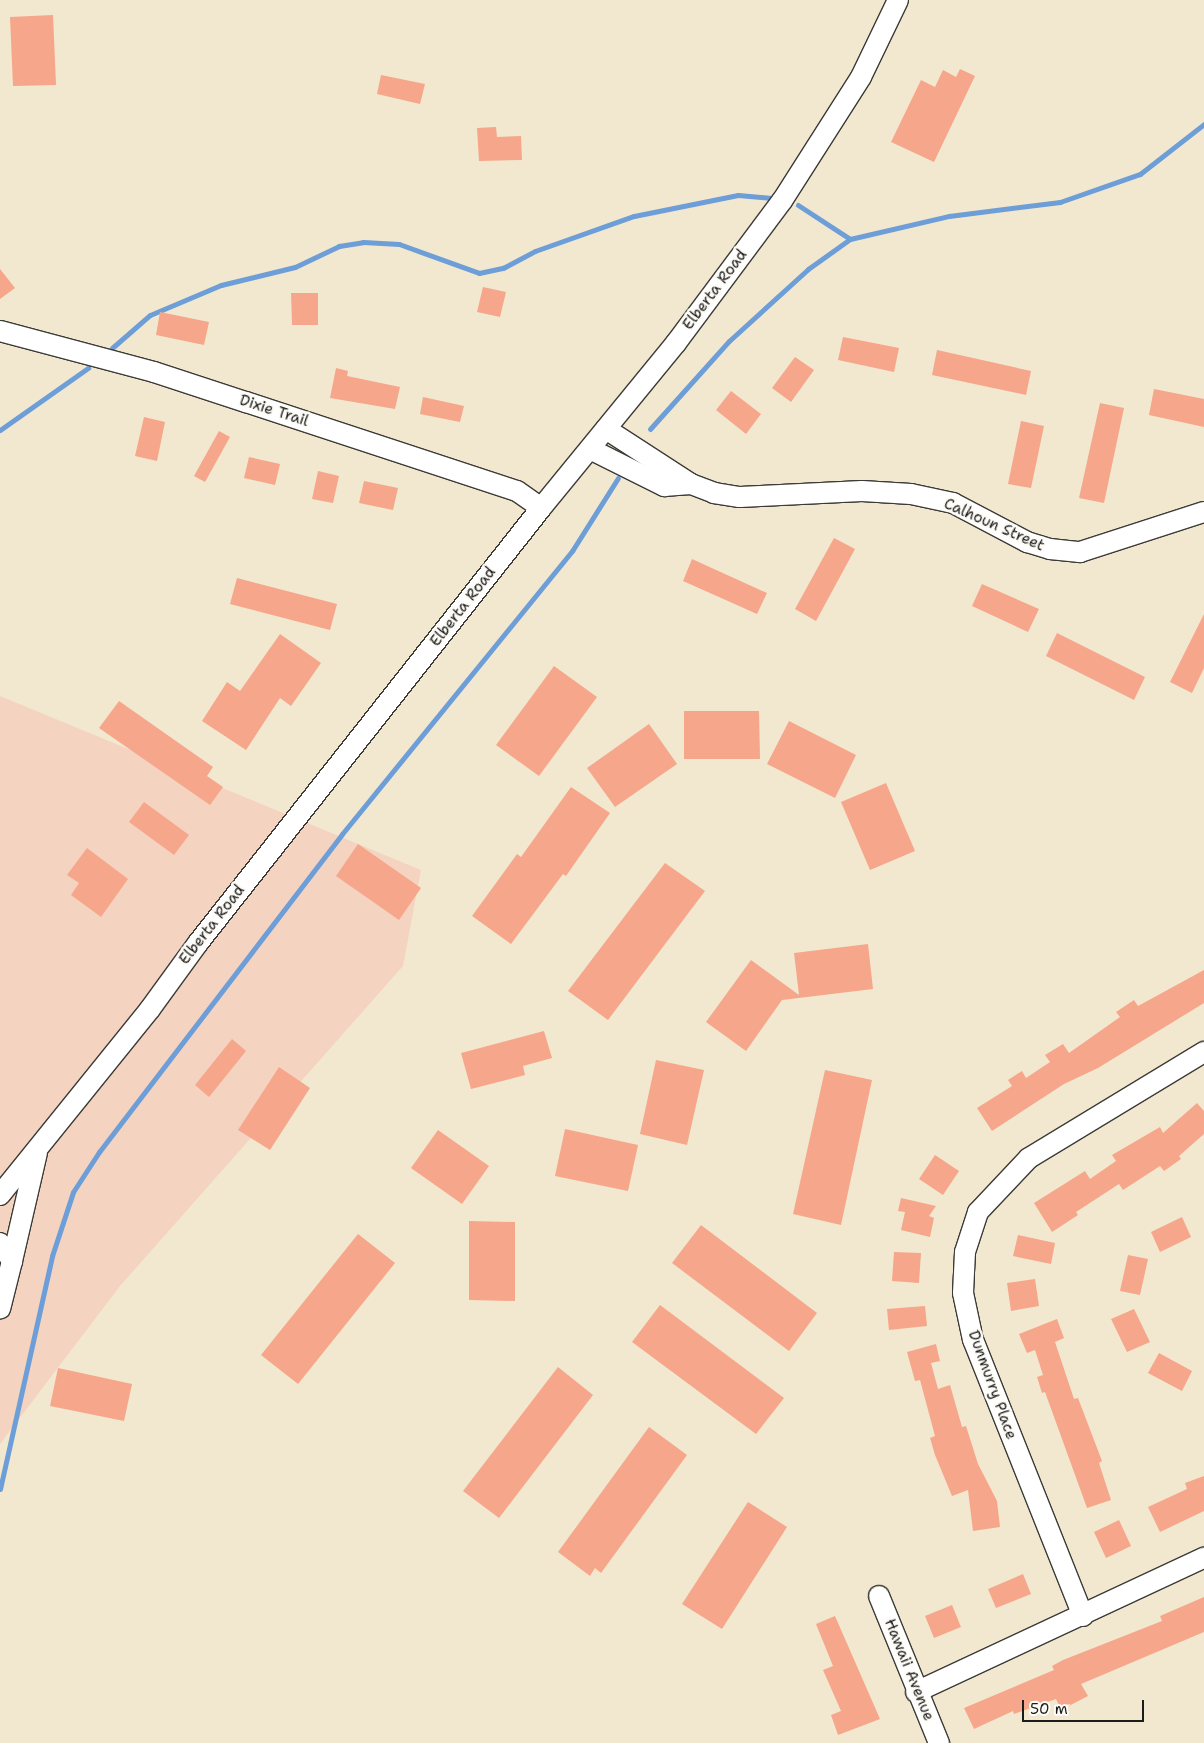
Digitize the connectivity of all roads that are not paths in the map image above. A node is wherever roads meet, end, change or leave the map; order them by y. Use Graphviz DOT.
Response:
graph roads {
  1 [pos="898,0"];
  2 [pos="0,331"];
  3 [pos="606,429"];
  4 [pos="590,449"];
  5 [pos="691,484"];
  6 [pos="541,508"];
  7 [pos="1204,512"];
  8 [pos="1204,1052"];
  9 [pos="38,1150"];
  10 [pos="0,1195"];
  11 [pos="0,1243"];
  12 [pos="12,1261"];
  13 [pos="0,1309"];
  14 [pos="1204,1558"];
  15 [pos="879,1596"];
  16 [pos="1083,1616"];
  17 [pos="916,1692"];
  18 [pos="938,1743"];
  1 -- 3 [label="street, Elberta Road"];
  2 -- 6 [label="street, Dixie Trail"];
  3 -- 4 [label="street, Elberta Road"];
  3 -- 5 [label="street, Calhoun Street"];
  4 -- 5 [label="street, Calhoun Street"];
  4 -- 6 [label="street, Elberta Road"];
  5 -- 7 [label="street, Calhoun Street"];
  6 -- 9 [label="street, Elberta Road"];
  8 -- 16 [label="street, Dunmurry Place"];
  9 -- 10 [label="street, Elberta Road"];
  9 -- 12 [label="street"];
  11 -- 12 [label="street"];
  12 -- 13 [label="street"];
  14 -- 16 [label="street"];
  15 -- 17 [label="street, Hawaii Avenue"];
  16 -- 17 [label="street"];
  17 -- 18 [label="street, Hawaii Avenue"];
}
